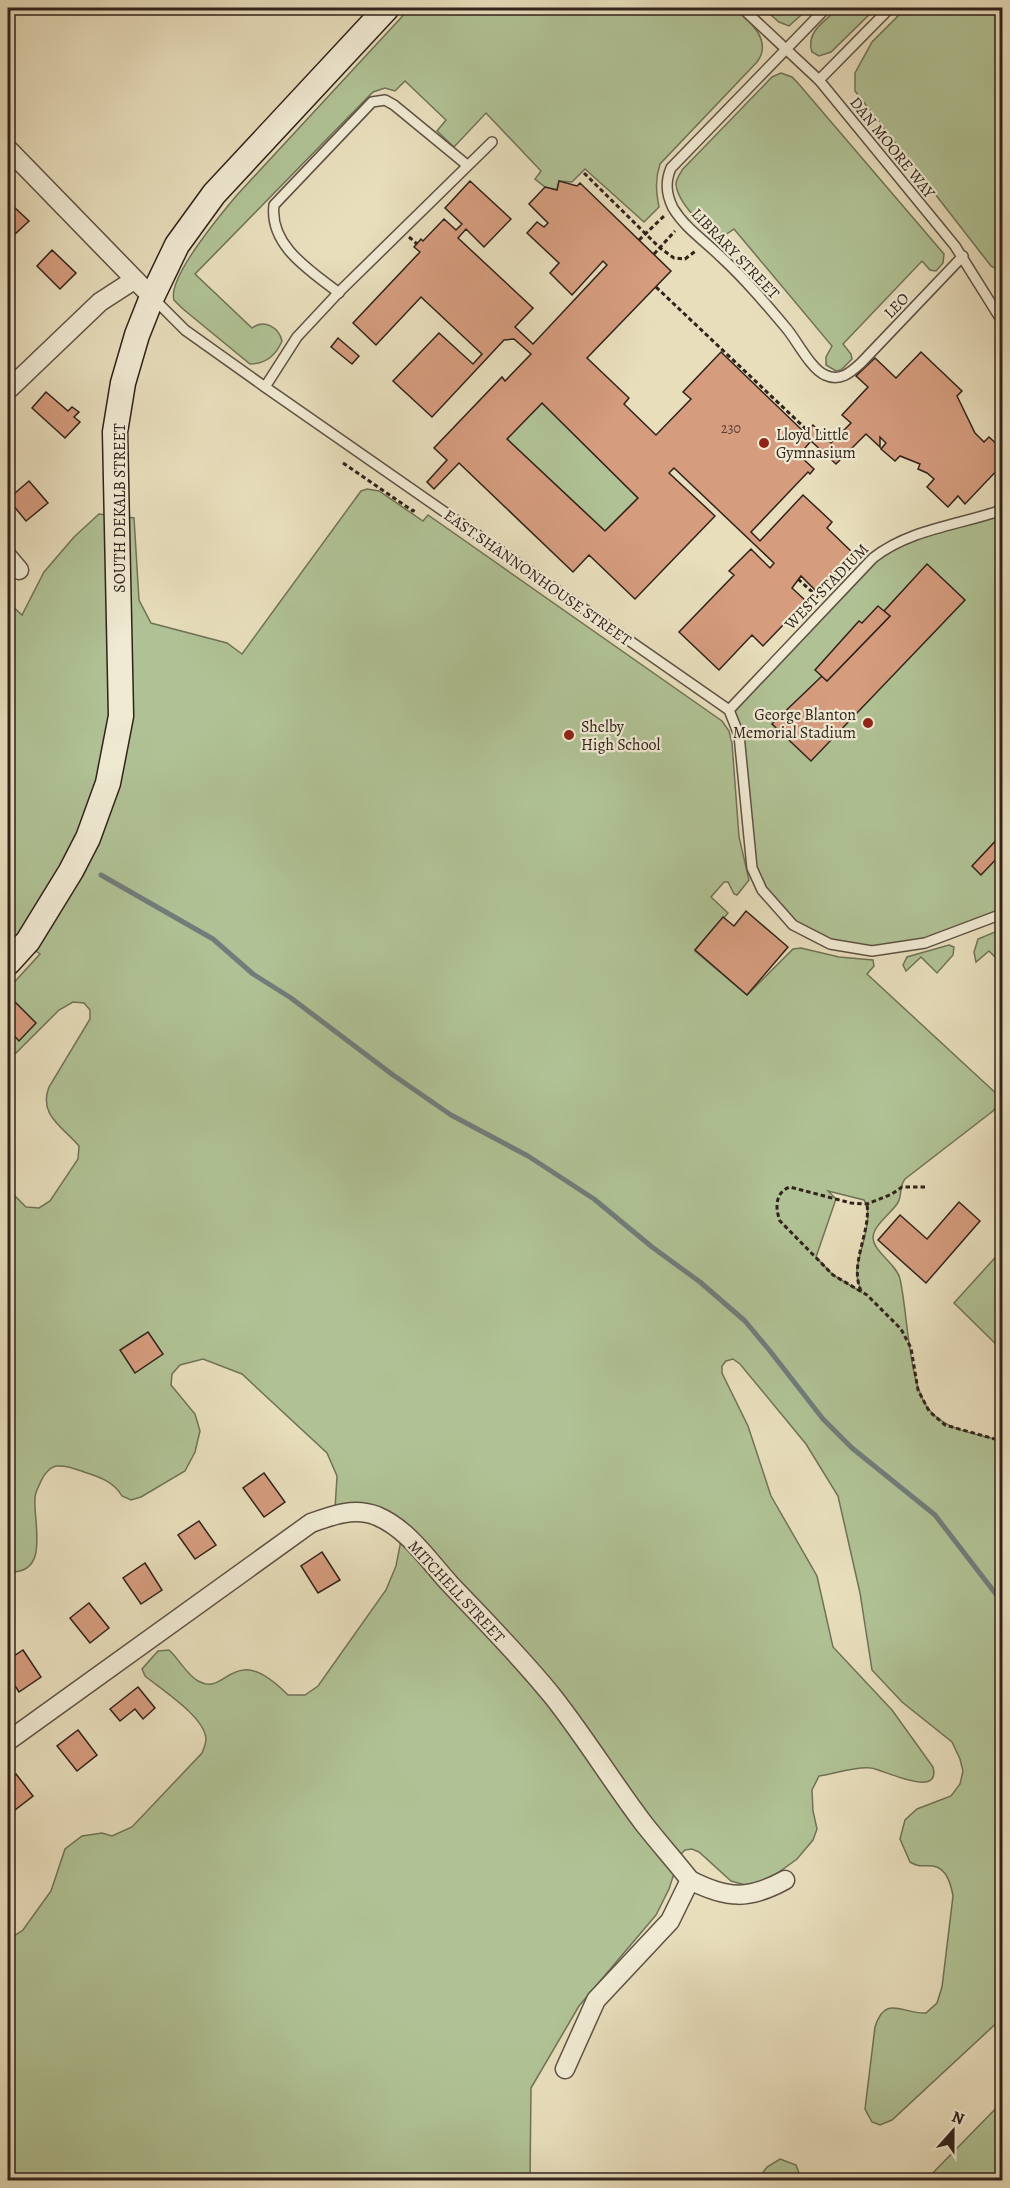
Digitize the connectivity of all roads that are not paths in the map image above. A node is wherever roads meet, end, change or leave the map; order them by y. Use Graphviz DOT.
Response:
graph roads {
  1 [pos="387,8"];
  2 [pos="742,8"];
  3 [pos="826,8"];
  4 [pos="890,8"];
  5 [pos="786,47"];
  6 [pos="819,80"];
  7 [pos="492,142"];
  8 [pos="8,149"];
  9 [pos="468,165"];
  10 [pos="963,256"];
  11 [pos="134,280"];
  12 [pos="339,293"];
  13 [pos="152,297"];
  14 [pos="1002,321"];
  15 [pos="850,373"];
  16 [pos="265,387"];
  17 [pos="8,390"];
  18 [pos="1002,510"];
  19 [pos="729,710"];
  20 [pos="1002,914"];
  21 [pos="8,963"];
  22 [pos="8,1741"];
  23 [pos="690,1880"];
  24 [pos="785,1880"];
  25 [pos="565,2069"];
  1 -- 13 [label="main road, SOUTH DEKALB STREET"];
  2 -- 5 [label="lane, DAN MOORE WAY"];
  3 -- 5 [label="lane, LIBRARY STREET"];
  4 -- 6 [label="lane"];
  5 -- 6 [label="lane, DAN MOORE WAY"];
  5 -- 15 [label="lane, LIBRARY STREET"];
  6 -- 10 [label="lane, DAN MOORE WAY"];
  7 -- 9 [label="lane"];
  8 -- 11 [label="street, EAST SHANNONHOUSE STREET"];
  9 -- 12 [label="lane"];
  9 -- 12 [label="lane"];
  10 -- 14 [label="lane, DAN MOORE WAY"];
  10 -- 15 [label="lane, LEO"];
  11 -- 13 [label="street, EAST SHANNONHOUSE STREET"];
  11 -- 17 [label="street"];
  12 -- 16 [label="lane"];
  13 -- 16 [label="lane, EAST SHANNONHOUSE STREET"];
  13 -- 21 [label="main road, SOUTH DEKALB STREET"];
  16 -- 19 [label="lane, EAST SHANNONHOUSE STREET"];
  18 -- 19 [label="lane, WEST STADIUM"];
  19 -- 20 [label="lane"];
  22 -- 23 [label="street, MITCHELL STREET"];
  23 -- 24 [label="street, MITCHELL STREET"];
  23 -- 25 [label="street"];
}
